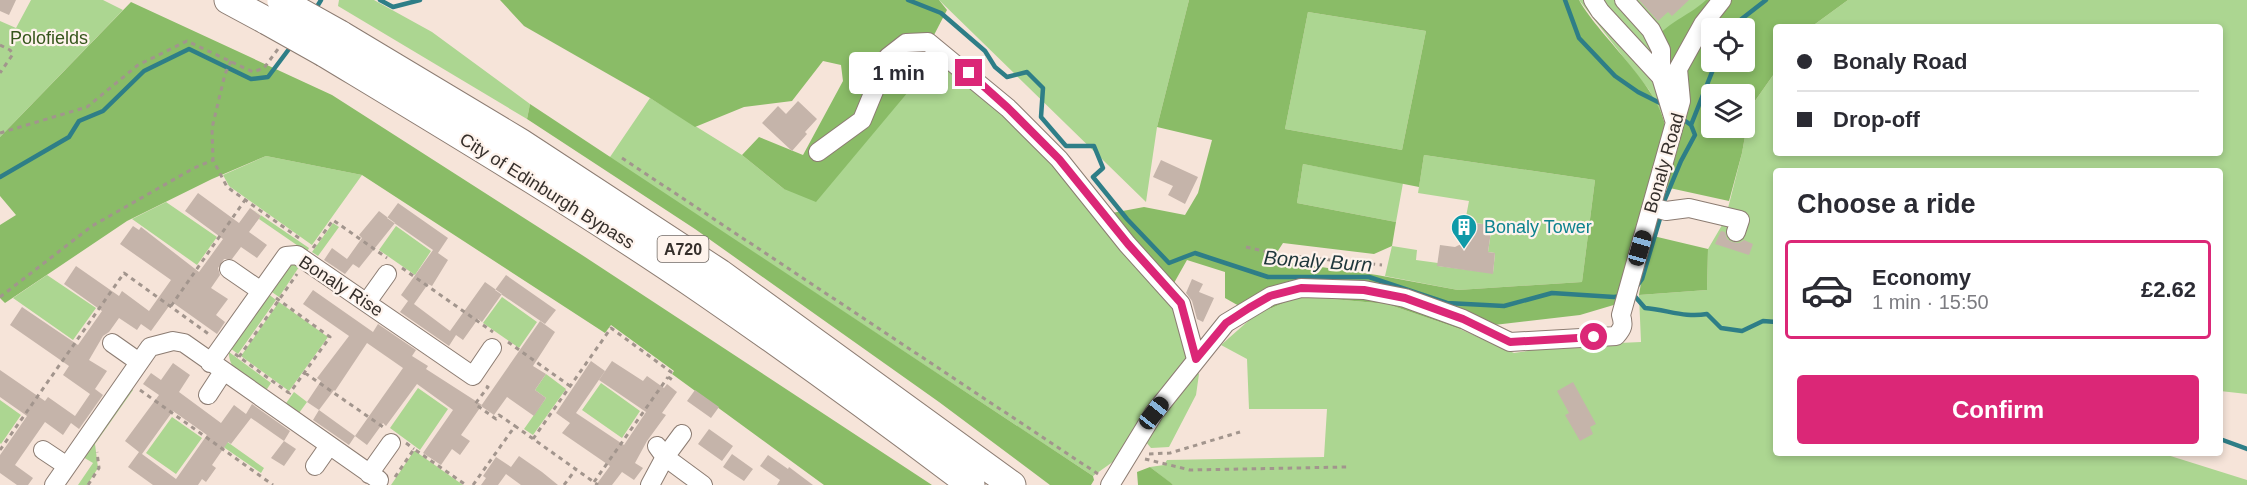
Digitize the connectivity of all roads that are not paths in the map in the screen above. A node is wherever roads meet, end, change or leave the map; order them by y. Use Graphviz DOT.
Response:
graph roads {
  1 [pos="228,0"];
  2 [pos="1593,0"];
  3 [pos="1624,0"];
  4 [pos="1722,0"];
  5 [pos="276,7"];
  6 [pos="332,44"];
  7 [pos="1661,77"];
  8 [pos="1674,114"];
  9 [pos="818,152"];
  10 [pos="1652,207"];
  11 [pos="1737,232"];
  12 [pos="229,269"];
  13 [pos="387,274"];
  14 [pos="262,290"];
  15 [pos="367,302"];
  16 [pos="112,343"];
  17 [pos="492,348"];
  18 [pos="1196,359"];
  19 [pos="139,362"];
  20 [pos="217,368"];
  21 [pos="208,395"];
  22 [pos="682,434"];
  23 [pos="389,436"];
  24 [pos="329,446"];
  25 [pos="43,450"];
  26 [pos="661,452"];
  27 [pos="67,466"];
  28 [pos="315,466"];
  29 [pos="379,480"];
  30 [pos="1114,484"];
  31 [pos="54,485"];
  32 [pos="650,485"];
  33 [pos="703,485"];
  34 [pos="971,485"];
  35 [pos="1012,485"];
  1 -- 5 [label="highway, City of Edinburgh Bypass / A720"];
  2 -- 7 [label="street"];
  3 -- 7 [label="street"];
  4 -- 8 [label="street, Bonaly Road"];
  5 -- 6 [label="highway, City of Edinburgh Bypass / A720, bridge"];
  6 -- 34 [label="highway, City of Edinburgh Bypass / A720"];
  6 -- 35 [label="highway, City of Edinburgh Bypass / A720"];
  7 -- 8 [label="street"];
  8 -- 10 [label="street, Bonaly Road"];
  9 -- 18 [label="street"];
  10 -- 11 [label="street"];
  10 -- 18 [label="street, Bonaly Road"];
  12 -- 14 [label="street"];
  13 -- 15 [label="street"];
  14 -- 15 [label="street, Bonaly Rise"];
  14 -- 20 [label="street, Bonaly Rise"];
  15 -- 17 [label="street, Bonaly Rise"];
  16 -- 19 [label="street"];
  18 -- 30 [label="street, Bonaly Road"];
  19 -- 20 [label="street"];
  19 -- 27 [label="street"];
  20 -- 21 [label="street, Bonaly Rise"];
  20 -- 24 [label="street"];
  22 -- 26 [label="street"];
  23 -- 29 [label="street"];
  24 -- 28 [label="street"];
  24 -- 29 [label="street"];
  25 -- 27 [label="street"];
  26 -- 32 [label="street"];
  26 -- 33 [label="street"];
  27 -- 31 [label="street"];
}
